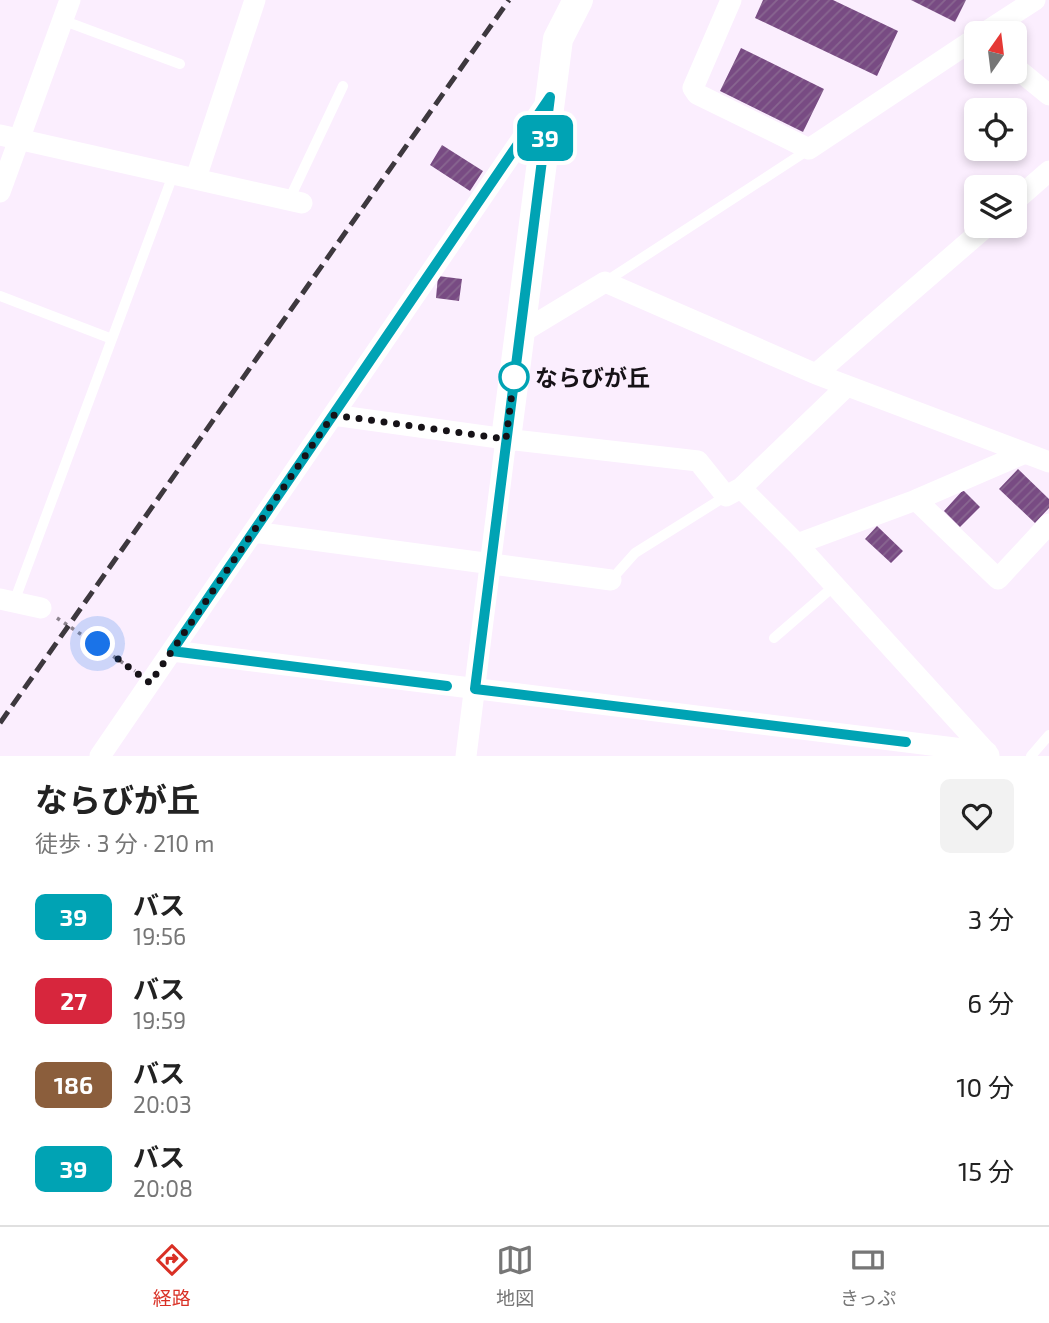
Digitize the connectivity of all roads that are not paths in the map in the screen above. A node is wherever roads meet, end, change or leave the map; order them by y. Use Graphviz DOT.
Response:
graph roads {
  1 [pos="255,0"];
  2 [pos="578,0"];
  3 [pos="731,0"];
  4 [pos="1035,0"];
  5 [pos="66,10"];
  6 [pos="1003,21"];
  7 [pos="964,46"];
  8 [pos="180,64"];
  9 [pos="1027,77"];
  10 [pos="343,86"];
  11 [pos="1049,95"];
  12 [pos="550,97"];
  13 [pos="10,137"];
  14 [pos="809,149"];
  15 [pos="1049,171"];
  16 [pos="173,175"];
  17 [pos="196,178"];
  18 [pos="1027,190"];
  19 [pos="0,192"];
  20 [pos="295,201"];
  21 [pos="973,238"];
  22 [pos="605,282"];
  23 [pos="0,296"];
  24 [pos="519,334"];
  25 [pos="112,339"];
  26 [pos="816,374"];
  27 [pos="846,386"];
  28 [pos="333,415"];
  29 [pos="506,439"];
  30 [pos="1025,453"];
  31 [pos="1049,462"];
  32 [pos="733,492"];
  33 [pos="916,500"];
  34 [pos="1049,524"];
  35 [pos="253,532"];
  36 [pos="797,544"];
  37 [pos="491,563"];
  38 [pos="611,580"];
  39 [pos="833,587"];
  40 [pos="7,601"];
  41 [pos="41,608"];
  42 [pos="774,638"];
  43 [pos="172,651"];
  44 [pos="475,689"];
  45 [pos="1049,735"];
  46 [pos="988,755"];
  47 [pos="100,756"];
  48 [pos="466,756"];
  49 [pos="1031,756"];
  1 -- 17 [label="street"];
  2 -- 12 [label="street"];
  3 -- 14 [label="street"];
  4 -- 6 [label="street"];
  5 -- 8 [label="lane"];
  5 -- 13 [label="street"];
  7 -- 14 [label="street"];
  9 -- 11 [label="street"];
  10 -- 20 [label="lane"];
  12 -- 24 [label="street"];
  12 -- 28 [label="street"];
  13 -- 16 [label="street"];
  13 -- 19 [label="street"];
  14 -- 22 [label="lane"];
  15 -- 18 [label="street"];
  16 -- 17 [label="street"];
  16 -- 25 [label="lane"];
  17 -- 20 [label="street"];
  21 -- 26 [label="street"];
  22 -- 24 [label="street"];
  22 -- 26 [label="street"];
  23 -- 25 [label="lane"];
  24 -- 29 [label="street"];
  25 -- 40 [label="lane"];
  26 -- 27 [label="street"];
  27 -- 30 [label="street"];
  27 -- 32 [label="street"];
  28 -- 29 [label="street"];
  28 -- 35 [label="street"];
  29 -- 32 [label="street"];
  29 -- 37 [label="street"];
  30 -- 31 [label="street"];
  30 -- 33 [label="street"];
  32 -- 36 [label="street"];
  32 -- 38 [label="lane"];
  33 -- 34 [label="street"];
  33 -- 36 [label="street"];
  35 -- 37 [label="street"];
  35 -- 43 [label="street"];
  36 -- 39 [label="street"];
  37 -- 38 [label="street"];
  37 -- 44 [label="street"];
  39 -- 42 [label="lane"];
  39 -- 46 [label="street"];
  40 -- 41 [label="street"];
  43 -- 44 [label="street"];
  43 -- 47 [label="street"];
  44 -- 46 [label="street"];
  44 -- 48 [label="street"];
  45 -- 49 [label="lane"];
}
